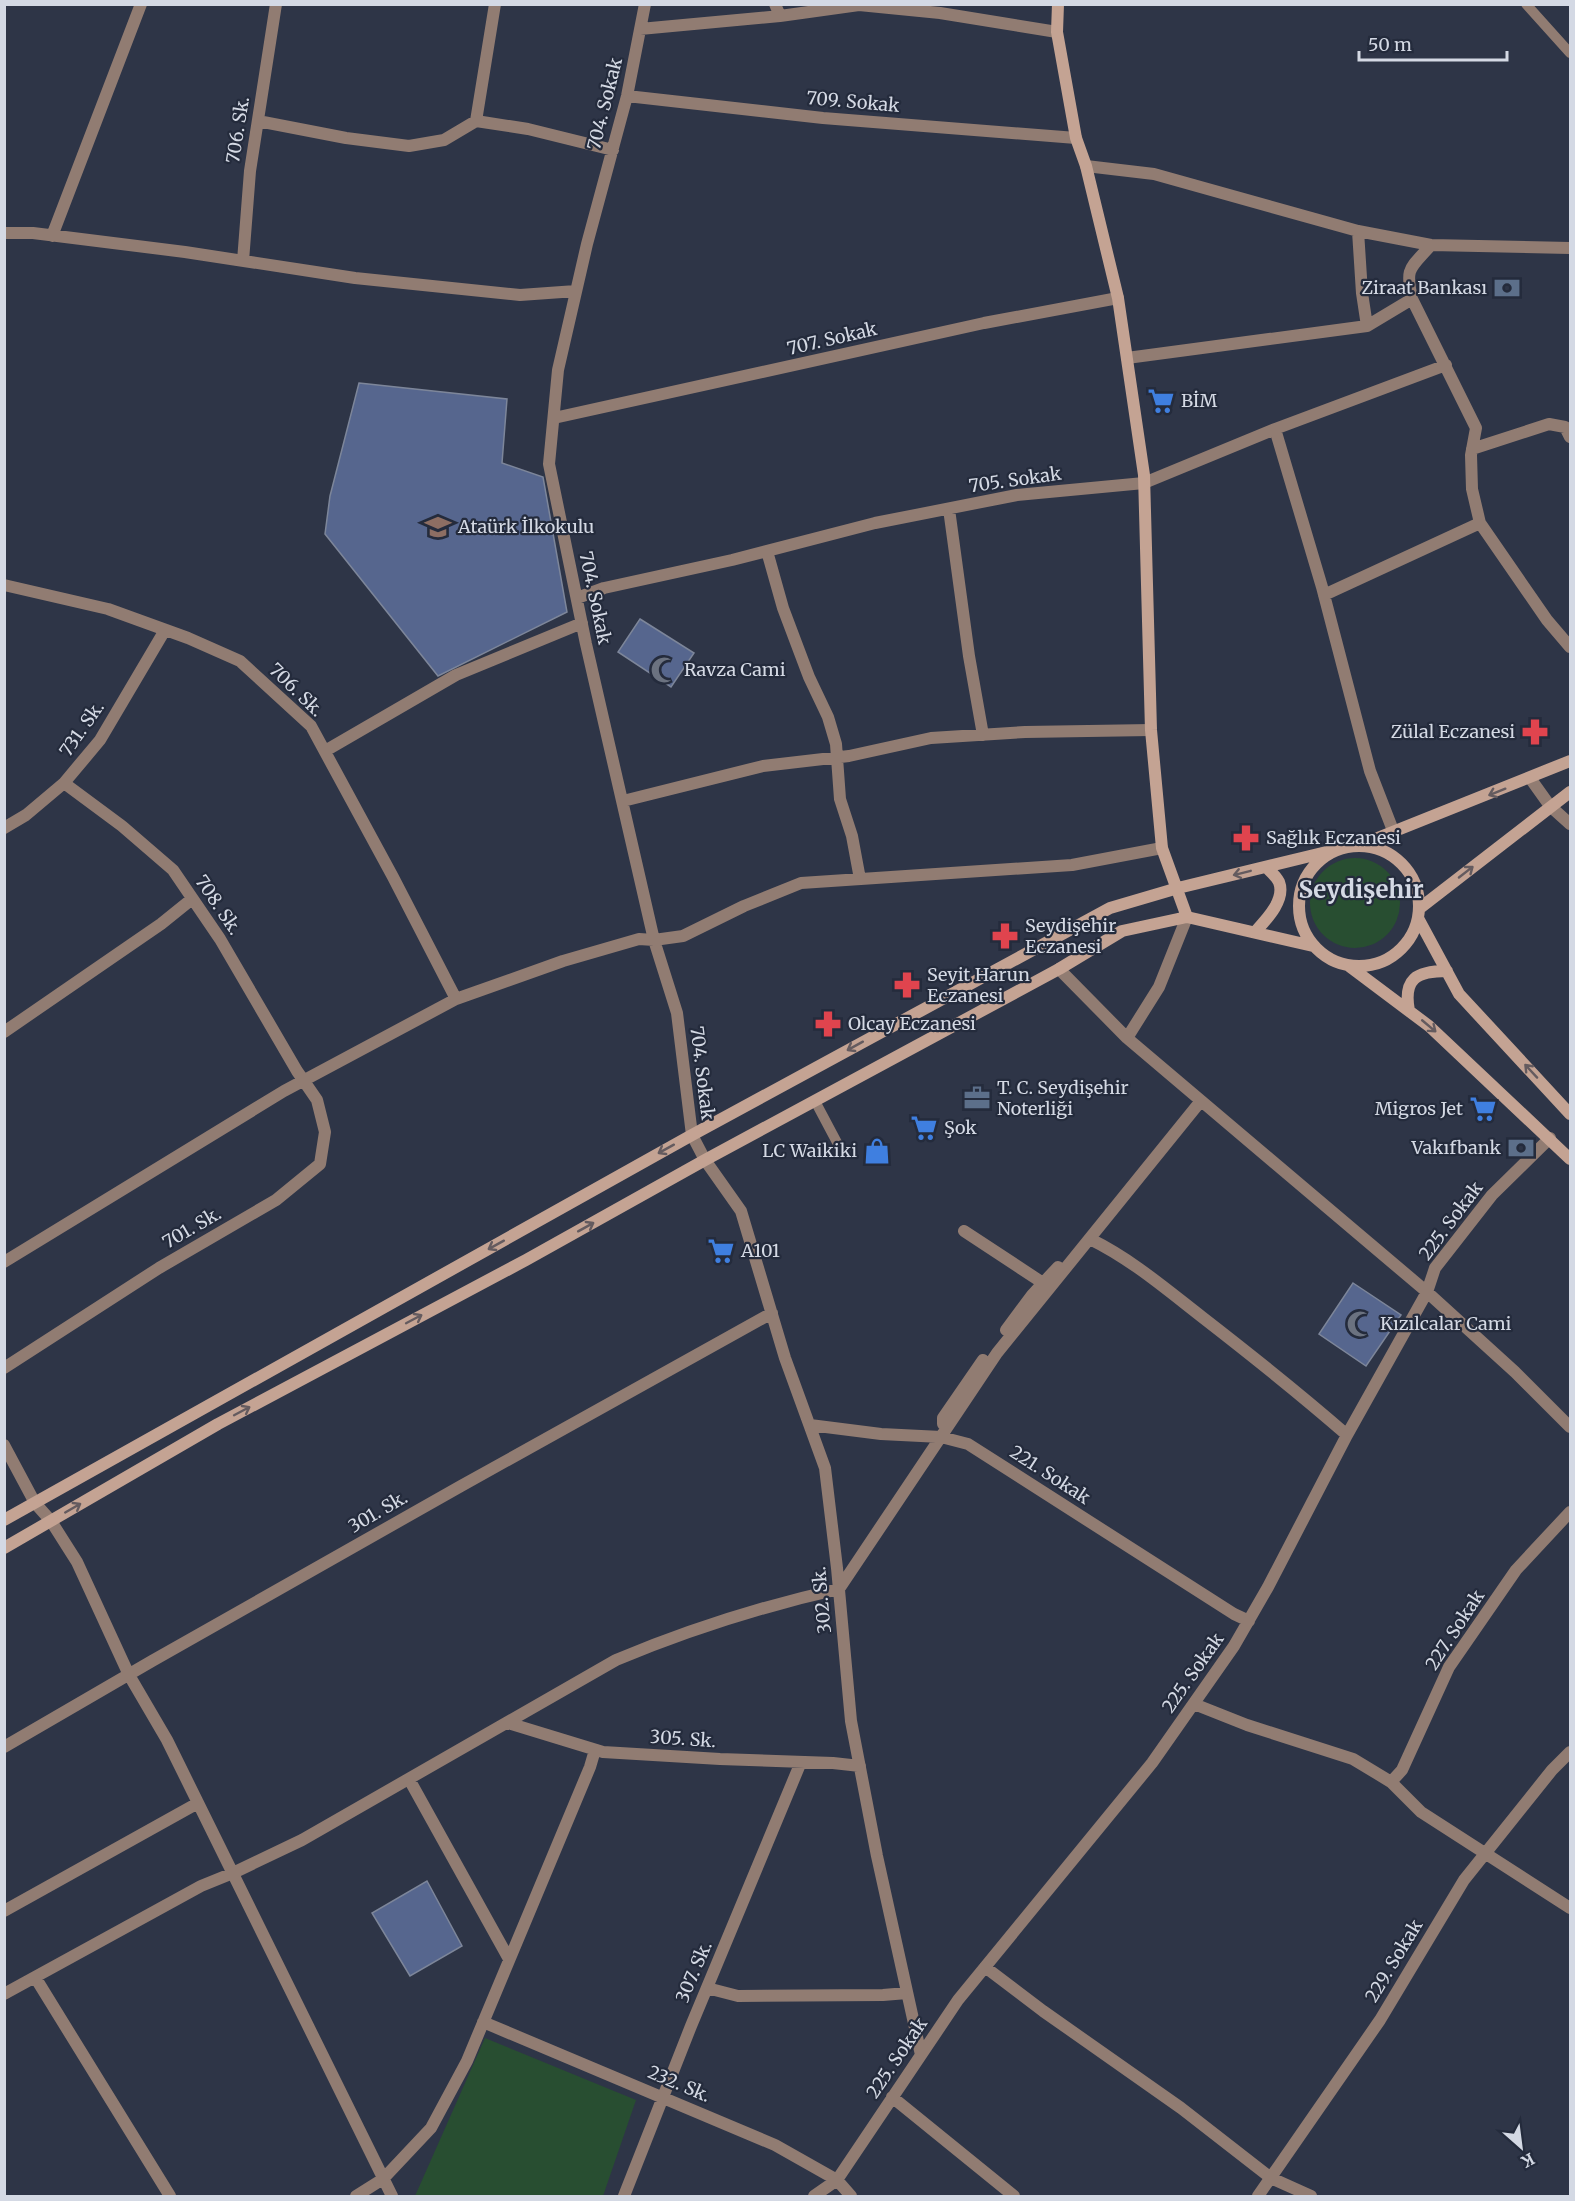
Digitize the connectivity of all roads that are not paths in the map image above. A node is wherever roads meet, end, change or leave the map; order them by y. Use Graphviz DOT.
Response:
graph roads {
  1 [pos="141,4"];
  2 [pos="276,4"];
  3 [pos="495,4"];
  4 [pos="645,4"];
  5 [pos="1058,4"];
  6 [pos="1526,4"];
  7 [pos="778,10"];
  8 [pos="640,29"];
  9 [pos="1057,32"];
  10 [pos="1570,53"];
  11 [pos="627,96"];
  12 [pos="258,121"];
  13 [pos="476,121"];
  14 [pos="1076,138"];
  15 [pos="613,150"];
  16 [pos="1086,166"];
  17 [pos="1358,231"];
  18 [pos="4,233"];
  19 [pos="52,236"];
  20 [pos="1431,246"];
  21 [pos="1570,248"];
  22 [pos="243,261"];
  23 [pos="576,291"];
  24 [pos="1119,298"];
  25 [pos="1413,299"];
  26 [pos="1367,326"];
  27 [pos="1127,358"];
  28 [pos="1446,365"];
  29 [pos="554,418"];
  30 [pos="1275,429"];
  31 [pos="1570,437"];
  32 [pos="1472,449"];
  33 [pos="1144,483"];
  34 [pos="949,509"];
  35 [pos="1480,523"];
  36 [pos="767,551"];
  37 [pos="4,585"];
  38 [pos="1324,595"];
  39 [pos="577,598"];
  40 [pos="582,623"];
  41 [pos="165,630"];
  42 [pos="1570,647"];
  43 [pos="1151,730"];
  44 [pos="983,735"];
  45 [pos="325,751"];
  46 [pos="837,757"];
  47 [pos="1570,761"];
  48 [pos="1530,778"];
  49 [pos="64,783"];
  50 [pos="1570,792"];
  51 [pos="623,801"];
  52 [pos="1550,806"];
  53 [pos="1570,824"];
  54 [pos="4,828"];
  55 [pos="1394,833"];
  56 [pos="1359,845"];
  57 [pos="1162,848"];
  58 [pos="1339,849"];
  59 [pos="1266,867"];
  60 [pos="860,879"];
  61 [pos="1178,888"];
  62 [pos="192,899"];
  63 [pos="1419,913"];
  64 [pos="1187,917"];
  65 [pos="1255,932"];
  66 [pos="654,940"];
  67 [pos="1313,946"];
  68 [pos="1349,966"];
  69 [pos="1059,969"];
  70 [pos="1447,970"];
  71 [pos="456,999"];
  72 [pos="1409,1011"];
  73 [pos="4,1032"];
  74 [pos="1127,1038"];
  75 [pos="305,1080"];
  76 [pos="1199,1100"];
  77 [pos="815,1101"];
  78 [pos="1570,1114"];
  79 [pos="692,1134"];
  80 [pos="1550,1138"];
  81 [pos="841,1150"];
  82 [pos="1570,1159"];
  83 [pos="705,1160"];
  84 [pos="964,1231"];
  85 [pos="1090,1239"];
  86 [pos="4,1262"];
  87 [pos="1043,1283"];
  88 [pos="1427,1292"];
  89 [pos="772,1313"];
  90 [pos="4,1368"];
  91 [pos="810,1425"];
  92 [pos="1570,1427"];
  93 [pos="1347,1435"];
  94 [pos="941,1437"];
  95 [pos="4,1445"];
  96 [pos="35,1503"];
  97 [pos="1570,1512"];
  98 [pos="4,1521"];
  99 [pos="51,1521"];
  100 [pos="4,1548"];
  101 [pos="839,1589"];
  102 [pos="1249,1621"];
  103 [pos="129,1674"];
  104 [pos="1194,1704"];
  105 [pos="508,1723"];
  106 [pos="4,1747"];
  107 [pos="595,1750"];
  108 [pos="1570,1752"];
  109 [pos="801,1762"];
  110 [pos="860,1766"];
  111 [pos="409,1779"];
  112 [pos="1391,1782"];
  113 [pos="198,1803"];
  114 [pos="1484,1854"];
  115 [pos="233,1874"];
  116 [pos="1570,1908"];
  117 [pos="4,1911"];
  118 [pos="509,1959"];
  119 [pos="985,1967"];
  120 [pos="35,1977"];
  121 [pos="707,1988"];
  122 [pos="907,1993"];
  123 [pos="4,1994"];
  124 [pos="483,2022"];
  125 [pos="921,2055"];
  126 [pos="663,2097"];
  127 [pos="892,2097"];
  128 [pos="1271,2178"];
  129 [pos="383,2179"];
  130 [pos="837,2180"];
  131 [pos="170,2196"];
  132 [pos="356,2196"];
  133 [pos="392,2196"];
  134 [pos="624,2196"];
  135 [pos="814,2196"];
  136 [pos="851,2196"];
  137 [pos="1014,2196"];
  138 [pos="1258,2196"];
  139 [pos="1311,2196"];
  1 -- 19 [label="street"];
  2 -- 12 [label="street, 706. Sk."];
  3 -- 13 [label="street"];
  4 -- 8 [label="street, 704. Sokak"];
  5 -- 9 [label="main road"];
  6 -- 10 [label="lane"];
  7 -- 8 [label="street"];
  7 -- 9 [label="street"];
  8 -- 11 [label="street, 704. Sokak"];
  9 -- 14 [label="main road"];
  11 -- 14 [label="street, 709. Sokak"];
  11 -- 15 [label="street, 704. Sokak"];
  12 -- 13 [label="street"];
  12 -- 22 [label="street, 706. Sk."];
  13 -- 15 [label="street"];
  14 -- 16 [label="main road"];
  15 -- 23 [label="street, 704. Sokak"];
  16 -- 17 [label="street"];
  16 -- 24 [label="main road"];
  17 -- 20 [label="street"];
  17 -- 26 [label="street"];
  18 -- 19 [label="street"];
  19 -- 22 [label="street"];
  20 -- 21 [label="street"];
  20 -- 25 [label="street"];
  22 -- 23 [label="street"];
  23 -- 29 [label="street, 704. Sokak"];
  24 -- 27 [label="main road"];
  24 -- 29 [label="street, 707. Sokak"];
  25 -- 26 [label="street"];
  25 -- 28 [label="street"];
  26 -- 27 [label="street"];
  27 -- 33 [label="main road"];
  28 -- 30 [label="street, 705. Sokak"];
  28 -- 32 [label="street"];
  29 -- 39 [label="street, 704. Sokak"];
  30 -- 33 [label="street, 705. Sokak"];
  30 -- 38 [label="street"];
  31 -- 32 [label="street"];
  32 -- 35 [label="street"];
  33 -- 34 [label="street, 705. Sokak"];
  33 -- 43 [label="main road"];
  34 -- 36 [label="street, 705. Sokak"];
  34 -- 44 [label="street"];
  35 -- 38 [label="street"];
  35 -- 42 [label="street"];
  36 -- 39 [label="street, 705. Sokak"];
  36 -- 46 [label="street"];
  37 -- 41 [label="street, 706. Sk."];
  38 -- 55 [label="street"];
  39 -- 40 [label="street, 704. Sokak"];
  40 -- 45 [label="street"];
  40 -- 51 [label="street, 704. Sokak"];
  41 -- 45 [label="street, 706. Sk."];
  41 -- 49 [label="street, 731. Sk."];
  43 -- 44 [label="street"];
  43 -- 57 [label="main road"];
  44 -- 46 [label="street"];
  45 -- 71 [label="street, 706. Sk."];
  46 -- 51 [label="street"];
  46 -- 60 [label="street"];
  47 -- 48 [label="main road"];
  48 -- 52 [label="street"];
  48 -- 55 [label="main road, one-way"];
  49 -- 54 [label="street, 731. Sk."];
  49 -- 62 [label="street, 708. Sk."];
  50 -- 52 [label="main road"];
  51 -- 66 [label="street, 704. Sokak"];
  52 -- 53 [label="street"];
  63 -- 52 [label="main road, one-way"];
  55 -- 56 [label="main road"];
  56 -- 58 [label="main road"];
  56 -- 63 [label="main road"];
  57 -- 60 [label="street"];
  57 -- 61 [label="main road"];
  58 -- 59 [label="main road"];
  58 -- 67 [label="main road"];
  59 -- 61 [label="main road, one-way"];
  59 -- 65 [label="main road"];
  60 -- 66 [label="street"];
  61 -- 64 [label="main road"];
  61 -- 79 [label="main road, one-way"];
  62 -- 73 [label="street"];
  62 -- 75 [label="street, 708. Sk."];
  63 -- 68 [label="main road"];
  63 -- 70 [label="main road"];
  64 -- 65 [label="main road"];
  64 -- 69 [label="main road"];
  64 -- 74 [label="street"];
  65 -- 67 [label="main road"];
  66 -- 71 [label="street"];
  66 -- 79 [label="street, 704. Sokak"];
  67 -- 68 [label="main road"];
  68 -- 72 [label="main road"];
  69 -- 74 [label="street"];
  69 -- 77 [label="main road"];
  70 -- 72 [label="main road"];
  78 -- 70 [label="main road, one-way"];
  71 -- 75 [label="street"];
  72 -- 80 [label="main road, one-way"];
  74 -- 76 [label="street"];
  75 -- 86 [label="street"];
  75 -- 90 [label="street, 701. Sk."];
  76 -- 85 [label="street"];
  76 -- 87 [label="street"];
  76 -- 88 [label="street"];
  77 -- 81 [label="lane"];
  77 -- 83 [label="main road"];
  79 -- 83 [label="street, 704. Sokak"];
  79 -- 96 [label="main road, one-way"];
  80 -- 82 [label="main road"];
  80 -- 88 [label="street, 225. Sokak"];
  83 -- 89 [label="street, 302. Sk."];
  99 -- 83 [label="main road, one-way"];
  84 -- 87 [label="street"];
  85 -- 93 [label="street"];
  85 -- 94 [label="street"];
  87 -- 94 [label="street"];
  88 -- 92 [label="street"];
  88 -- 93 [label="street, 225. Sokak"];
  89 -- 91 [label="street, 302. Sk."];
  89 -- 103 [label="street, 301. Sk."];
  91 -- 94 [label="street, 221. Sokak"];
  91 -- 101 [label="street, 302. Sk."];
  93 -- 102 [label="street, 225. Sokak"];
  94 -- 101 [label="street"];
  94 -- 102 [label="street, 221. Sokak"];
  95 -- 96 [label="street"];
  96 -- 98 [label="main road"];
  96 -- 99 [label="street"];
  97 -- 112 [label="street, 227. Sokak"];
  99 -- 100 [label="main road"];
  99 -- 103 [label="street"];
  101 -- 105 [label="street"];
  101 -- 110 [label="street, 302. Sk."];
  102 -- 104 [label="street, 225. Sokak"];
  103 -- 106 [label="street, 301. Sk."];
  103 -- 113 [label="street"];
  104 -- 112 [label="street"];
  104 -- 119 [label="street, 225. Sokak"];
  105 -- 107 [label="street, 305. Sk."];
  105 -- 111 [label="street"];
  107 -- 109 [label="street, 305. Sk."];
  107 -- 118 [label="street"];
  108 -- 114 [label="street, 229. Sokak"];
  109 -- 110 [label="street, 305. Sk."];
  109 -- 121 [label="street, 307. Sk."];
  110 -- 122 [label="street, 302. Sk."];
  111 -- 115 [label="street"];
  111 -- 118 [label="street"];
  112 -- 114 [label="street"];
  113 -- 115 [label="street"];
  113 -- 117 [label="street"];
  114 -- 116 [label="street"];
  114 -- 128 [label="street, 229. Sokak"];
  115 -- 120 [label="street"];
  115 -- 129 [label="street"];
  118 -- 124 [label="street"];
  119 -- 125 [label="street, 225. Sokak"];
  119 -- 128 [label="street"];
  120 -- 123 [label="street"];
  120 -- 131 [label="street"];
  121 -- 122 [label="street"];
  121 -- 126 [label="street, 307. Sk."];
  122 -- 125 [label="street, 302. Sk."];
  124 -- 126 [label="street, 232. Sk."];
  124 -- 129 [label="street"];
  125 -- 127 [label="street, 225. Sokak"];
  126 -- 130 [label="street, 232. Sk."];
  126 -- 134 [label="street, 307. Sk."];
  127 -- 130 [label="street, 225. Sokak"];
  127 -- 137 [label="street"];
  128 -- 138 [label="street, 229. Sokak"];
  128 -- 139 [label="street"];
  129 -- 132 [label="street"];
  129 -- 133 [label="street"];
  130 -- 135 [label="street, 225. Sokak"];
  130 -- 136 [label="street, 232. Sk."];
}
